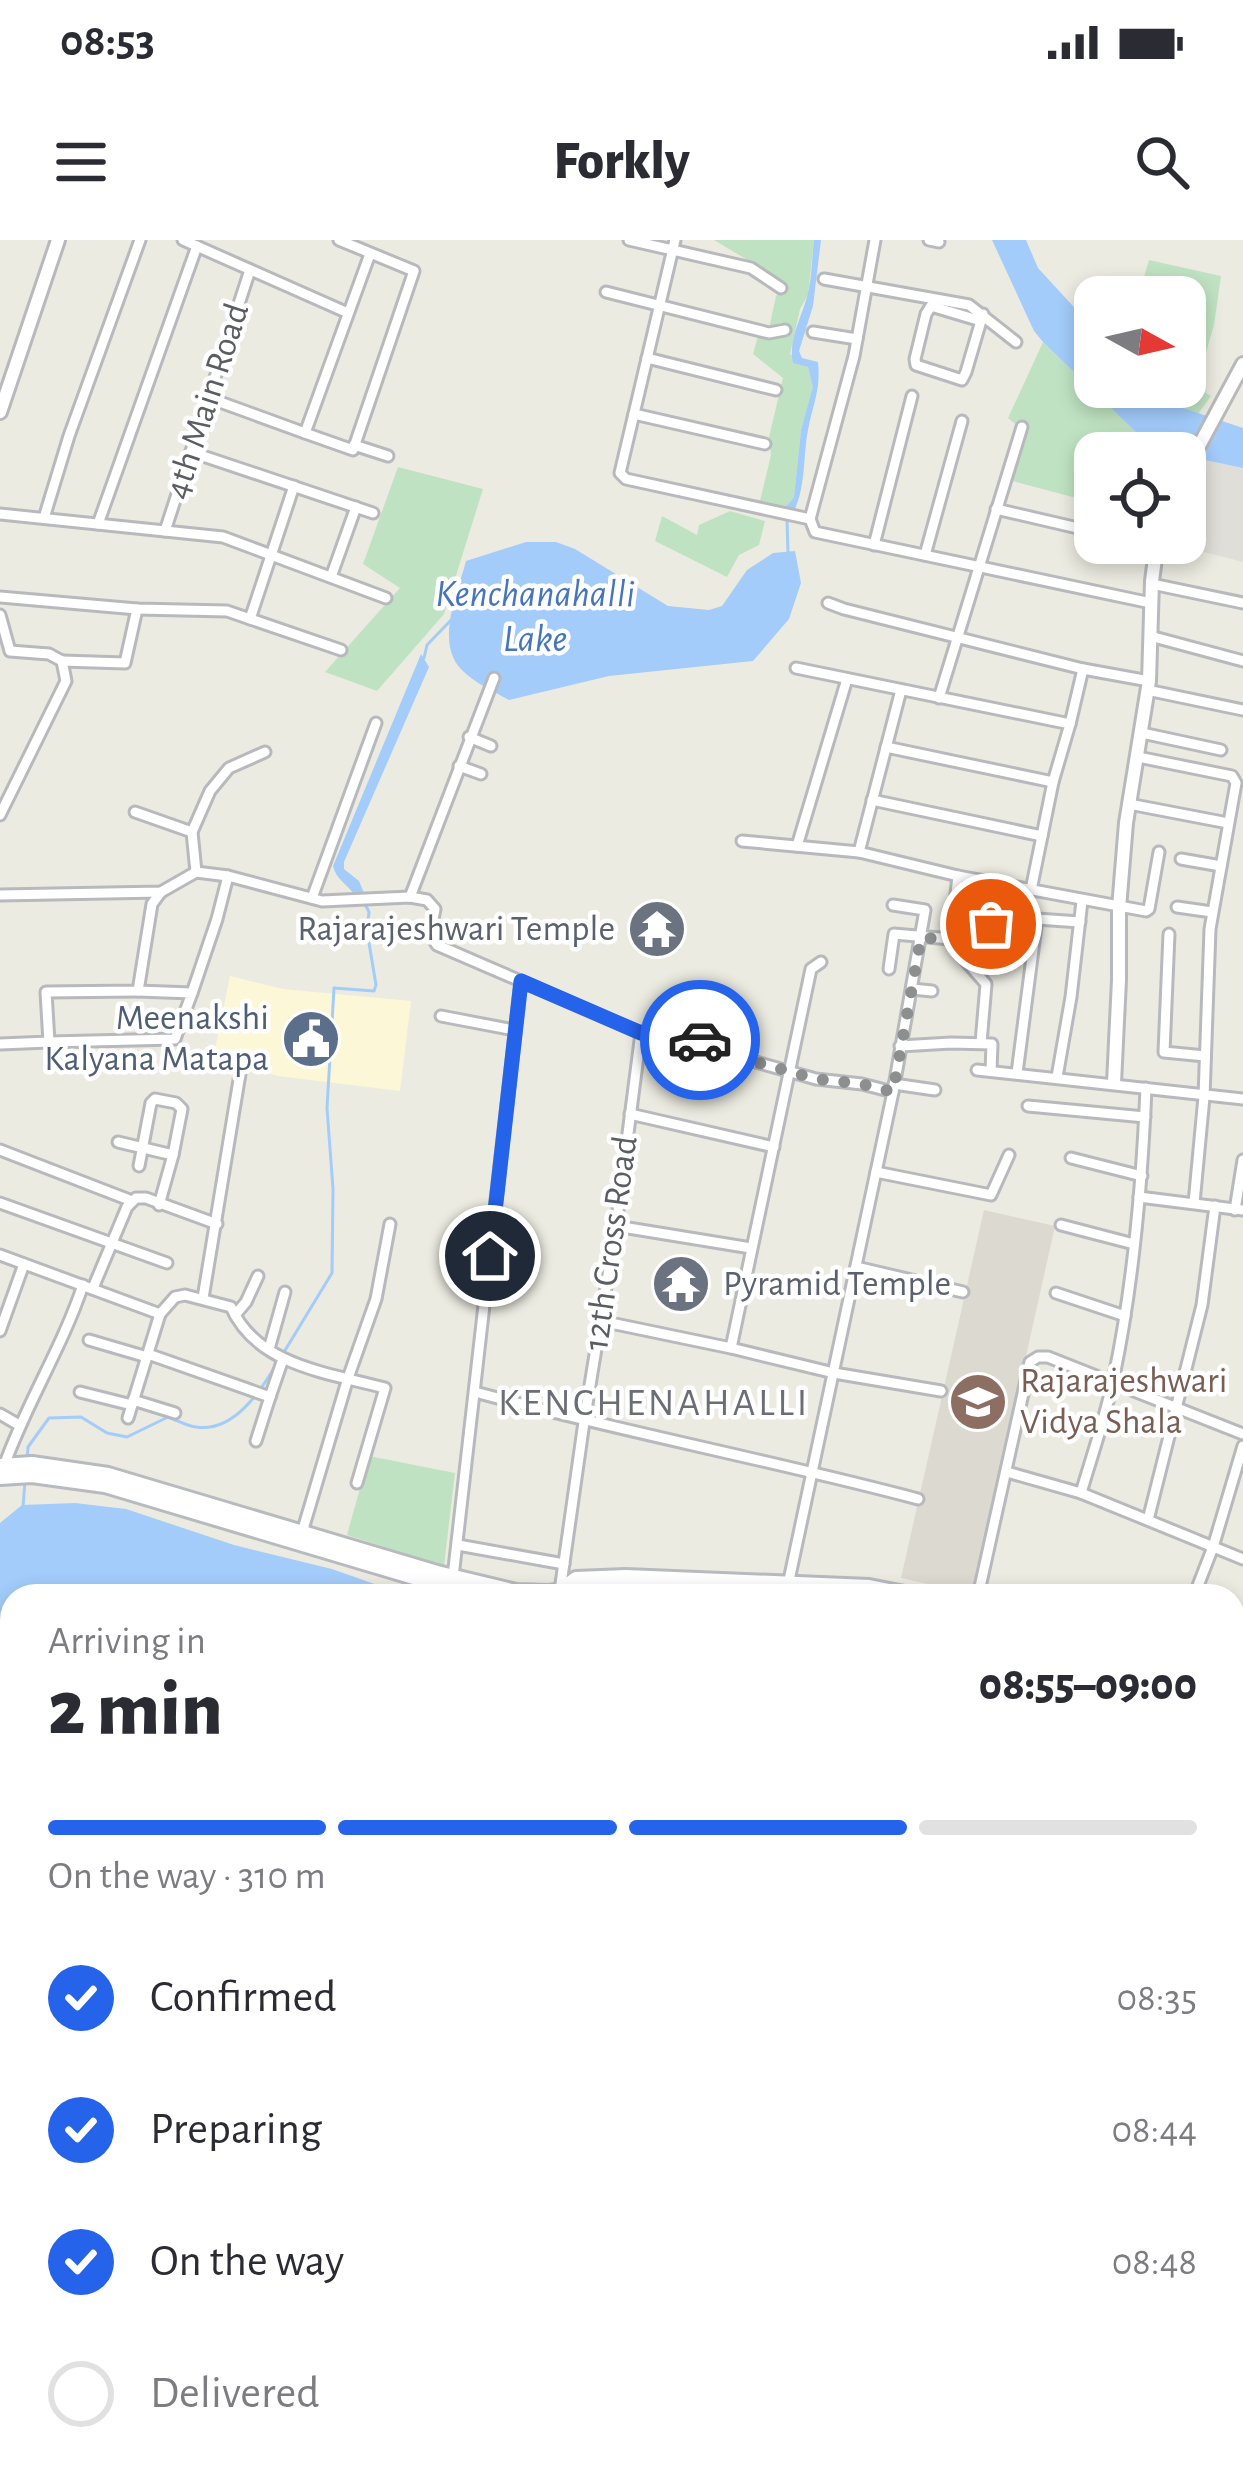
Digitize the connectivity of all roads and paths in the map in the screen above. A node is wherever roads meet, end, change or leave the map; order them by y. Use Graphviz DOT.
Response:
graph roads {
  1 [pos="58,240"];
  2 [pos="140,240"];
  3 [pos="183,240"];
  4 [pos="339,240"];
  5 [pos="633,240"];
  6 [pos="872,241"];
  7 [pos="674,245"];
  8 [pos="197,246"];
  9 [pos="370,254"];
  10 [pos="250,270"];
  11 [pos="824,279"];
  12 [pos="866,287"];
  13 [pos="781,288"];
  14 [pos="606,292"];
  15 [pos="659,305"];
  16 [pos="348,313"];
  17 [pos="982,317"];
  18 [pos="785,330"];
  19 [pos="813,332"];
  20 [pos="857,339"];
  21 [pos="1016,342"];
  22 [pos="647,358"];
  23 [pos="1243,364"];
  24 [pos="776,390"];
  25 [pos="911,397"];
  26 [pos="209,398"];
  27 [pos="0,412"];
  28 [pos="634,414"];
  29 [pos="962,421"];
  30 [pos="1022,427"];
  31 [pos="1205,432"];
  32 [pos="305,433"];
  33 [pos="765,444"];
  34 [pos="355,446"];
  35 [pos="191,452"];
  36 [pos="388,456"];
  37 [pos="294,486"];
  38 [pos="356,507"];
  39 [pos="996,509"];
  40 [pos="373,513"];
  41 [pos="0,514"];
  42 [pos="44,518"];
  43 [pos="810,519"];
  44 [pos="98,524"];
  45 [pos="1074,527"];
  46 [pos="165,531"];
  47 [pos="874,544"];
  48 [pos="271,555"];
  49 [pos="925,555"];
  50 [pos="1152,564"];
  51 [pos="978,566"];
  52 [pos="331,577"];
  53 [pos="1152,584"];
  54 [pos="0,597"];
  55 [pos="386,598"];
  56 [pos="828,602"];
  57 [pos="1151,603"];
  58 [pos="1243,603"];
  59 [pos="137,609"];
  60 [pos="0,615"];
  61 [pos="250,619"];
  62 [pos="1150,637"];
  63 [pos="958,638"];
  64 [pos="341,650"];
  65 [pos="5,652"];
  66 [pos="62,661"];
  67 [pos="1243,661"];
  68 [pos="796,668"];
  69 [pos="1083,668"];
  70 [pos="494,678"];
  71 [pos="848,679"];
  72 [pos="1148,686"];
  73 [pos="901,690"];
  74 [pos="939,698"];
  75 [pos="1243,710"];
  76 [pos="376,723"];
  77 [pos="1070,724"];
  78 [pos="1142,733"];
  79 [pos="470,737"];
  80 [pos="491,746"];
  81 [pos="886,747"];
  82 [pos="1221,750"];
  83 [pos="265,752"];
  84 [pos="1138,757"];
  85 [pos="459,766"];
  86 [pos="481,774"];
  87 [pos="1053,782"];
  88 [pos="872,800"];
  89 [pos="1129,804"];
  90 [pos="135,812"];
  91 [pos="0,815"];
  92 [pos="1228,823"];
  93 [pos="192,832"];
  94 [pos="1042,836"];
  95 [pos="742,841"];
  96 [pos="797,846"];
  97 [pos="859,852"];
  98 [pos="1159,852"];
  99 [pos="1181,859"];
  100 [pos="1221,866"];
  101 [pos="196,872"];
  102 [pos="228,876"];
  103 [pos="958,876"];
  104 [pos="1031,890"];
  105 [pos="161,892"];
  106 [pos="0,895"];
  107 [pos="410,897"];
  108 [pos="312,898"];
  109 [pos="1082,901"];
  110 [pos="893,905"];
  111 [pos="1177,907"];
  112 [pos="1119,908"];
  113 [pos="1212,912"];
  114 [pos="1037,919"];
  115 [pos="1079,922"];
  116 [pos="951,933"];
  117 [pos="1169,934"];
  118 [pos="921,938"];
  119 [pos="821,962"];
  120 [pos="889,969"];
  121 [pos="521,981"];
  122 [pos="912,989"];
  123 [pos="138,991"];
  124 [pos="932,991"];
  125 [pos="192,993"];
  126 [pos="441,1016"];
  127 [pos="514,1030"];
  128 [pos="641,1033"];
  129 [pos="49,1042"];
  130 [pos="981,1043"];
  131 [pos="0,1044"];
  132 [pos="901,1046"];
  133 [pos="1205,1057"];
  134 [pos="789,1070"];
  135 [pos="976,1070"];
  136 [pos="991,1072"];
  137 [pos="1017,1072"];
  138 [pos="240,1074"];
  139 [pos="1057,1077"];
  140 [pos="1114,1083"];
  141 [pos="894,1088"];
  142 [pos="1146,1088"];
  143 [pos="934,1090"];
  144 [pos="1204,1096"];
  145 [pos="1243,1099"];
  146 [pos="1028,1106"];
  147 [pos="630,1114"];
  148 [pos="1144,1117"];
  149 [pos="118,1142"];
  150 [pos="145,1147"];
  151 [pos="775,1147"];
  152 [pos="0,1150"];
  153 [pos="173,1155"];
  154 [pos="1009,1155"];
  155 [pos="1071,1158"];
  156 [pos="1243,1160"];
  157 [pos="139,1166"];
  158 [pos="876,1172"];
  159 [pos="1142,1176"];
  160 [pos="1139,1197"];
  161 [pos="132,1201"];
  162 [pos="0,1202"];
  163 [pos="1194,1203"];
  164 [pos="159,1205"];
  165 [pos="1215,1206"];
  166 [pos="1239,1210"];
  167 [pos="217,1224"];
  168 [pos="390,1224"];
  169 [pos="1060,1225"];
  170 [pos="616,1226"];
  171 [pos="112,1243"];
  172 [pos="1134,1244"];
  173 [pos="751,1247"];
  174 [pos="0,1256"];
  175 [pos="167,1263"];
  176 [pos="24,1264"];
  177 [pos="856,1267"];
  178 [pos="258,1276"];
  179 [pos="88,1287"];
  180 [pos="285,1292"];
  181 [pos="963,1292"];
  182 [pos="1056,1294"];
  183 [pos="203,1298"];
  184 [pos="160,1314"];
  185 [pos="235,1315"];
  186 [pos="1125,1316"];
  187 [pos="601,1322"];
  188 [pos="0,1331"];
  189 [pos="89,1340"];
  190 [pos="731,1348"];
  191 [pos="277,1355"];
  192 [pos="147,1356"];
  193 [pos="834,1373"];
  194 [pos="348,1378"];
  195 [pos="1113,1382"];
  196 [pos="940,1391"];
  197 [pos="80,1392"];
  198 [pos="475,1392"];
  199 [pos="259,1393"];
  200 [pos="132,1403"];
  201 [pos="1177,1407"];
  202 [pos="175,1412"];
  203 [pos="0,1414"];
  204 [pos="128,1418"];
  205 [pos="584,1422"];
  206 [pos="20,1425"];
  207 [pos="1243,1434"];
  208 [pos="256,1441"];
  209 [pos="1243,1446"];
  210 [pos="15,1470"];
  211 [pos="813,1471"];
  212 [pos="1007,1472"];
  213 [pos="357,1484"];
  214 [pos="1081,1493"];
  215 [pos="918,1498"];
  216 [pos="1148,1520"];
  217 [pos="301,1536"];
  218 [pos="458,1545"];
  219 [pos="1213,1547"];
  220 [pos="1243,1559"];
  221 [pos="564,1564"];
  222 [pos="453,1576"];
  223 [pos="438,1584"];
  224 [pos="484,1584"];
  225 [pos="563,1584"];
  226 [pos="571,1584"];
  227 [pos="708,1584"];
  228 [pos="790,1584"];
  229 [pos="981,1584"];
  230 [pos="1199,1584"];
  1 -- 27 [label="street"];
  2 -- 42 [label="street"];
  3 -- 8 [label="street"];
  4 -- 9 [label="street"];
  5 -- 7 [label="street"];
  6 -- 12 [label="street"];
  7 -- 13 [label="street"];
  7 -- 15 [label="street"];
  8 -- 10 [label="street"];
  8 -- 44 [label="street"];
  9 -- 16 [label="street"];
  9 -- 34 [label="street"];
  10 -- 16 [label="street"];
  10 -- 26 [label="street, 4th Main Road"];
  11 -- 12 [label="street"];
  12 -- 17 [label="street"];
  12 -- 20 [label="street"];
  14 -- 15 [label="street"];
  15 -- 18 [label="street"];
  15 -- 22 [label="street"];
  16 -- 32 [label="street"];
  17 -- 17 [label="street"];
  17 -- 21 [label="street"];
  19 -- 20 [label="street"];
  20 -- 43 [label="street"];
  22 -- 24 [label="street"];
  22 -- 28 [label="street"];
  23 -- 31 [label="street"];
  25 -- 47 [label="street"];
  26 -- 32 [label="street"];
  26 -- 35 [label="street, 4th Main Road"];
  28 -- 33 [label="street"];
  28 -- 43 [label="street"];
  29 -- 49 [label="street"];
  30 -- 39 [label="street"];
  32 -- 34 [label="street"];
  34 -- 36 [label="street"];
  35 -- 37 [label="street"];
  35 -- 46 [label="street, 4th Main Road"];
  37 -- 38 [label="street"];
  37 -- 48 [label="street"];
  38 -- 40 [label="street"];
  38 -- 52 [label="street"];
  39 -- 45 [label="street"];
  39 -- 51 [label="street"];
  41 -- 42 [label="street"];
  42 -- 44 [label="street"];
  43 -- 47 [label="street"];
  44 -- 46 [label="street"];
  46 -- 48 [label="street"];
  47 -- 49 [label="street"];
  48 -- 52 [label="street"];
  48 -- 61 [label="street"];
  49 -- 51 [label="street"];
  50 -- 53 [label="street"];
  51 -- 57 [label="street"];
  51 -- 63 [label="street"];
  52 -- 55 [label="street"];
  53 -- 57 [label="street"];
  53 -- 58 [label="street"];
  54 -- 59 [label="street"];
  56 -- 63 [label="street"];
  57 -- 62 [label="street"];
  59 -- 61 [label="street"];
  59 -- 66 [label="street"];
  60 -- 65 [label="street"];
  61 -- 64 [label="street"];
  62 -- 67 [label="street"];
  62 -- 72 [label="street"];
  63 -- 69 [label="street"];
  63 -- 74 [label="street"];
  65 -- 66 [label="street"];
  66 -- 91 [label="street"];
  68 -- 71 [label="street"];
  69 -- 72 [label="street"];
  69 -- 77 [label="street"];
  70 -- 79 [label="street"];
  71 -- 73 [label="street"];
  71 -- 96 [label="street"];
  72 -- 75 [label="street"];
  72 -- 78 [label="street"];
  73 -- 74 [label="street"];
  73 -- 81 [label="street"];
  74 -- 77 [label="street"];
  76 -- 108 [label="street"];
  77 -- 87 [label="street"];
  78 -- 82 [label="street"];
  78 -- 84 [label="street"];
  79 -- 80 [label="street"];
  79 -- 85 [label="street"];
  81 -- 87 [label="street"];
  81 -- 88 [label="street"];
  83 -- 93 [label="street"];
  84 -- 89 [label="street"];
  84 -- 92 [label="street"];
  85 -- 86 [label="street"];
  85 -- 107 [label="street"];
  87 -- 94 [label="street"];
  88 -- 94 [label="street"];
  88 -- 97 [label="street"];
  89 -- 92 [label="street"];
  89 -- 112 [label="street"];
  90 -- 93 [label="street"];
  92 -- 100 [label="street"];
  93 -- 101 [label="street"];
  94 -- 104 [label="street"];
  95 -- 96 [label="street"];
  96 -- 97 [label="street"];
  97 -- 103 [label="street"];
  98 -- 112 [label="street"];
  99 -- 100 [label="street"];
  100 -- 113 [label="street"];
  101 -- 102 [label="street"];
  101 -- 105 [label="street"];
  102 -- 108 [label="street"];
  102 -- 125 [label="street"];
  103 -- 104 [label="street"];
  103 -- 116 [label="street"];
  104 -- 109 [label="street"];
  105 -- 106 [label="street"];
  105 -- 123 [label="street"];
  107 -- 108 [label="street"];
  107 -- 121 [label="street"];
  109 -- 112 [label="street"];
  109 -- 115 [label="street"];
  110 -- 118 [label="street"];
  111 -- 113 [label="street"];
  112 -- 140 [label="street"];
  113 -- 133 [label="street"];
  114 -- 115 [label="street"];
  114 -- 116 [label="street"];
  114 -- 137 [label="street"];
  115 -- 139 [label="street"];
  116 -- 118 [label="street"];
  116 -- 130 [label="street"];
  117 -- 133 [label="street"];
  118 -- 120 [label="street"];
  118 -- 122 [label="street"];
  119 -- 134 [label="street"];
  121 -- 127 [label="street"];
  121 -- 128 [label="street"];
  122 -- 124 [label="street"];
  122 -- 132 [label="street"];
  123 -- 125 [label="street"];
  123 -- 129 [label="street"];
  125 -- 129 [label="street"];
  126 -- 127 [label="street"];
  127 -- 198 [label="street"];
  128 -- 134 [label="street"];
  128 -- 147 [label="street, 12th Cross Road"];
  129 -- 131 [label="street"];
  130 -- 132 [label="street"];
  130 -- 136 [label="street"];
  132 -- 141 [label="street"];
  133 -- 144 [label="street"];
  134 -- 141 [label="street"];
  134 -- 151 [label="street"];
  135 -- 136 [label="street"];
  136 -- 137 [label="street"];
  137 -- 139 [label="street"];
  138 -- 167 [label="street"];
  139 -- 140 [label="street"];
  140 -- 142 [label="street"];
  141 -- 143 [label="street"];
  141 -- 158 [label="street"];
  142 -- 144 [label="street"];
  142 -- 148 [label="street"];
  144 -- 145 [label="street"];
  144 -- 163 [label="street"];
  146 -- 148 [label="street"];
  147 -- 151 [label="street"];
  147 -- 170 [label="street, 12th Cross Road"];
  148 -- 159 [label="street"];
  149 -- 150 [label="street"];
  150 -- 153 [label="street"];
  150 -- 153 [label="street"];
  150 -- 157 [label="street"];
  151 -- 173 [label="street"];
  152 -- 161 [label="street"];
  153 -- 164 [label="street"];
  154 -- 158 [label="street"];
  155 -- 159 [label="street"];
  156 -- 166 [label="street"];
  158 -- 177 [label="street"];
  159 -- 160 [label="street"];
  160 -- 163 [label="street"];
  160 -- 172 [label="street"];
  161 -- 164 [label="street"];
  161 -- 171 [label="street"];
  162 -- 171 [label="street"];
  163 -- 165 [label="street"];
  164 -- 167 [label="street"];
  165 -- 166 [label="street"];
  165 -- 201 [label="street"];
  167 -- 183 [label="street"];
  168 -- 194 [label="street"];
  169 -- 172 [label="street"];
  170 -- 173 [label="street"];
  170 -- 187 [label="street, 12th Cross Road"];
  171 -- 175 [label="street"];
  171 -- 179 [label="street"];
  172 -- 186 [label="street"];
  173 -- 190 [label="street"];
  174 -- 176 [label="street"];
  176 -- 179 [label="street"];
  176 -- 188 [label="street"];
  177 -- 181 [label="street"];
  177 -- 193 [label="street"];
  178 -- 185 [label="street"];
  179 -- 184 [label="street"];
  179 -- 206 [label="street"];
  180 -- 191 [label="street"];
  182 -- 186 [label="street"];
  183 -- 184 [label="street"];
  183 -- 185 [label="street"];
  184 -- 192 [label="street"];
  185 -- 191 [label="street"];
  186 -- 195 [label="street"];
  187 -- 190 [label="street"];
  187 -- 205 [label="street, 12th Cross Road"];
  189 -- 192 [label="street"];
  190 -- 193 [label="street"];
  191 -- 194 [label="street"];
  191 -- 199 [label="street"];
  192 -- 199 [label="street"];
  192 -- 200 [label="street"];
  193 -- 196 [label="street"];
  193 -- 211 [label="street"];
  194 -- 213 [label="street"];
  194 -- 217 [label="street"];
  195 -- 201 [label="street"];
  195 -- 212 [label="street"];
  195 -- 214 [label="street"];
  197 -- 200 [label="street"];
  198 -- 205 [label="street"];
  198 -- 218 [label="street"];
  199 -- 208 [label="street"];
  200 -- 202 [label="street"];
  200 -- 204 [label="street"];
  201 -- 207 [label="street"];
  201 -- 216 [label="street"];
  203 -- 206 [label="street"];
  205 -- 211 [label="street"];
  205 -- 221 [label="street, 12th Cross Road"];
  206 -- 210 [label="street"];
  209 -- 219 [label="street"];
  210 -- 217 [label="main road"];
  211 -- 215 [label="street"];
  211 -- 228 [label="street"];
  212 -- 214 [label="street"];
  212 -- 229 [label="street"];
  214 -- 216 [label="street"];
  216 -- 219 [label="street"];
  217 -- 222 [label="main road"];
  217 -- 223 [label="main road"];
  218 -- 221 [label="street"];
  218 -- 222 [label="street"];
  219 -- 220 [label="street"];
  219 -- 230 [label="street"];
  221 -- 225 [label="street, 12th Cross Road"];
  222 -- 224 [label="main road"];
  226 -- 227 [label="main road"];
}
